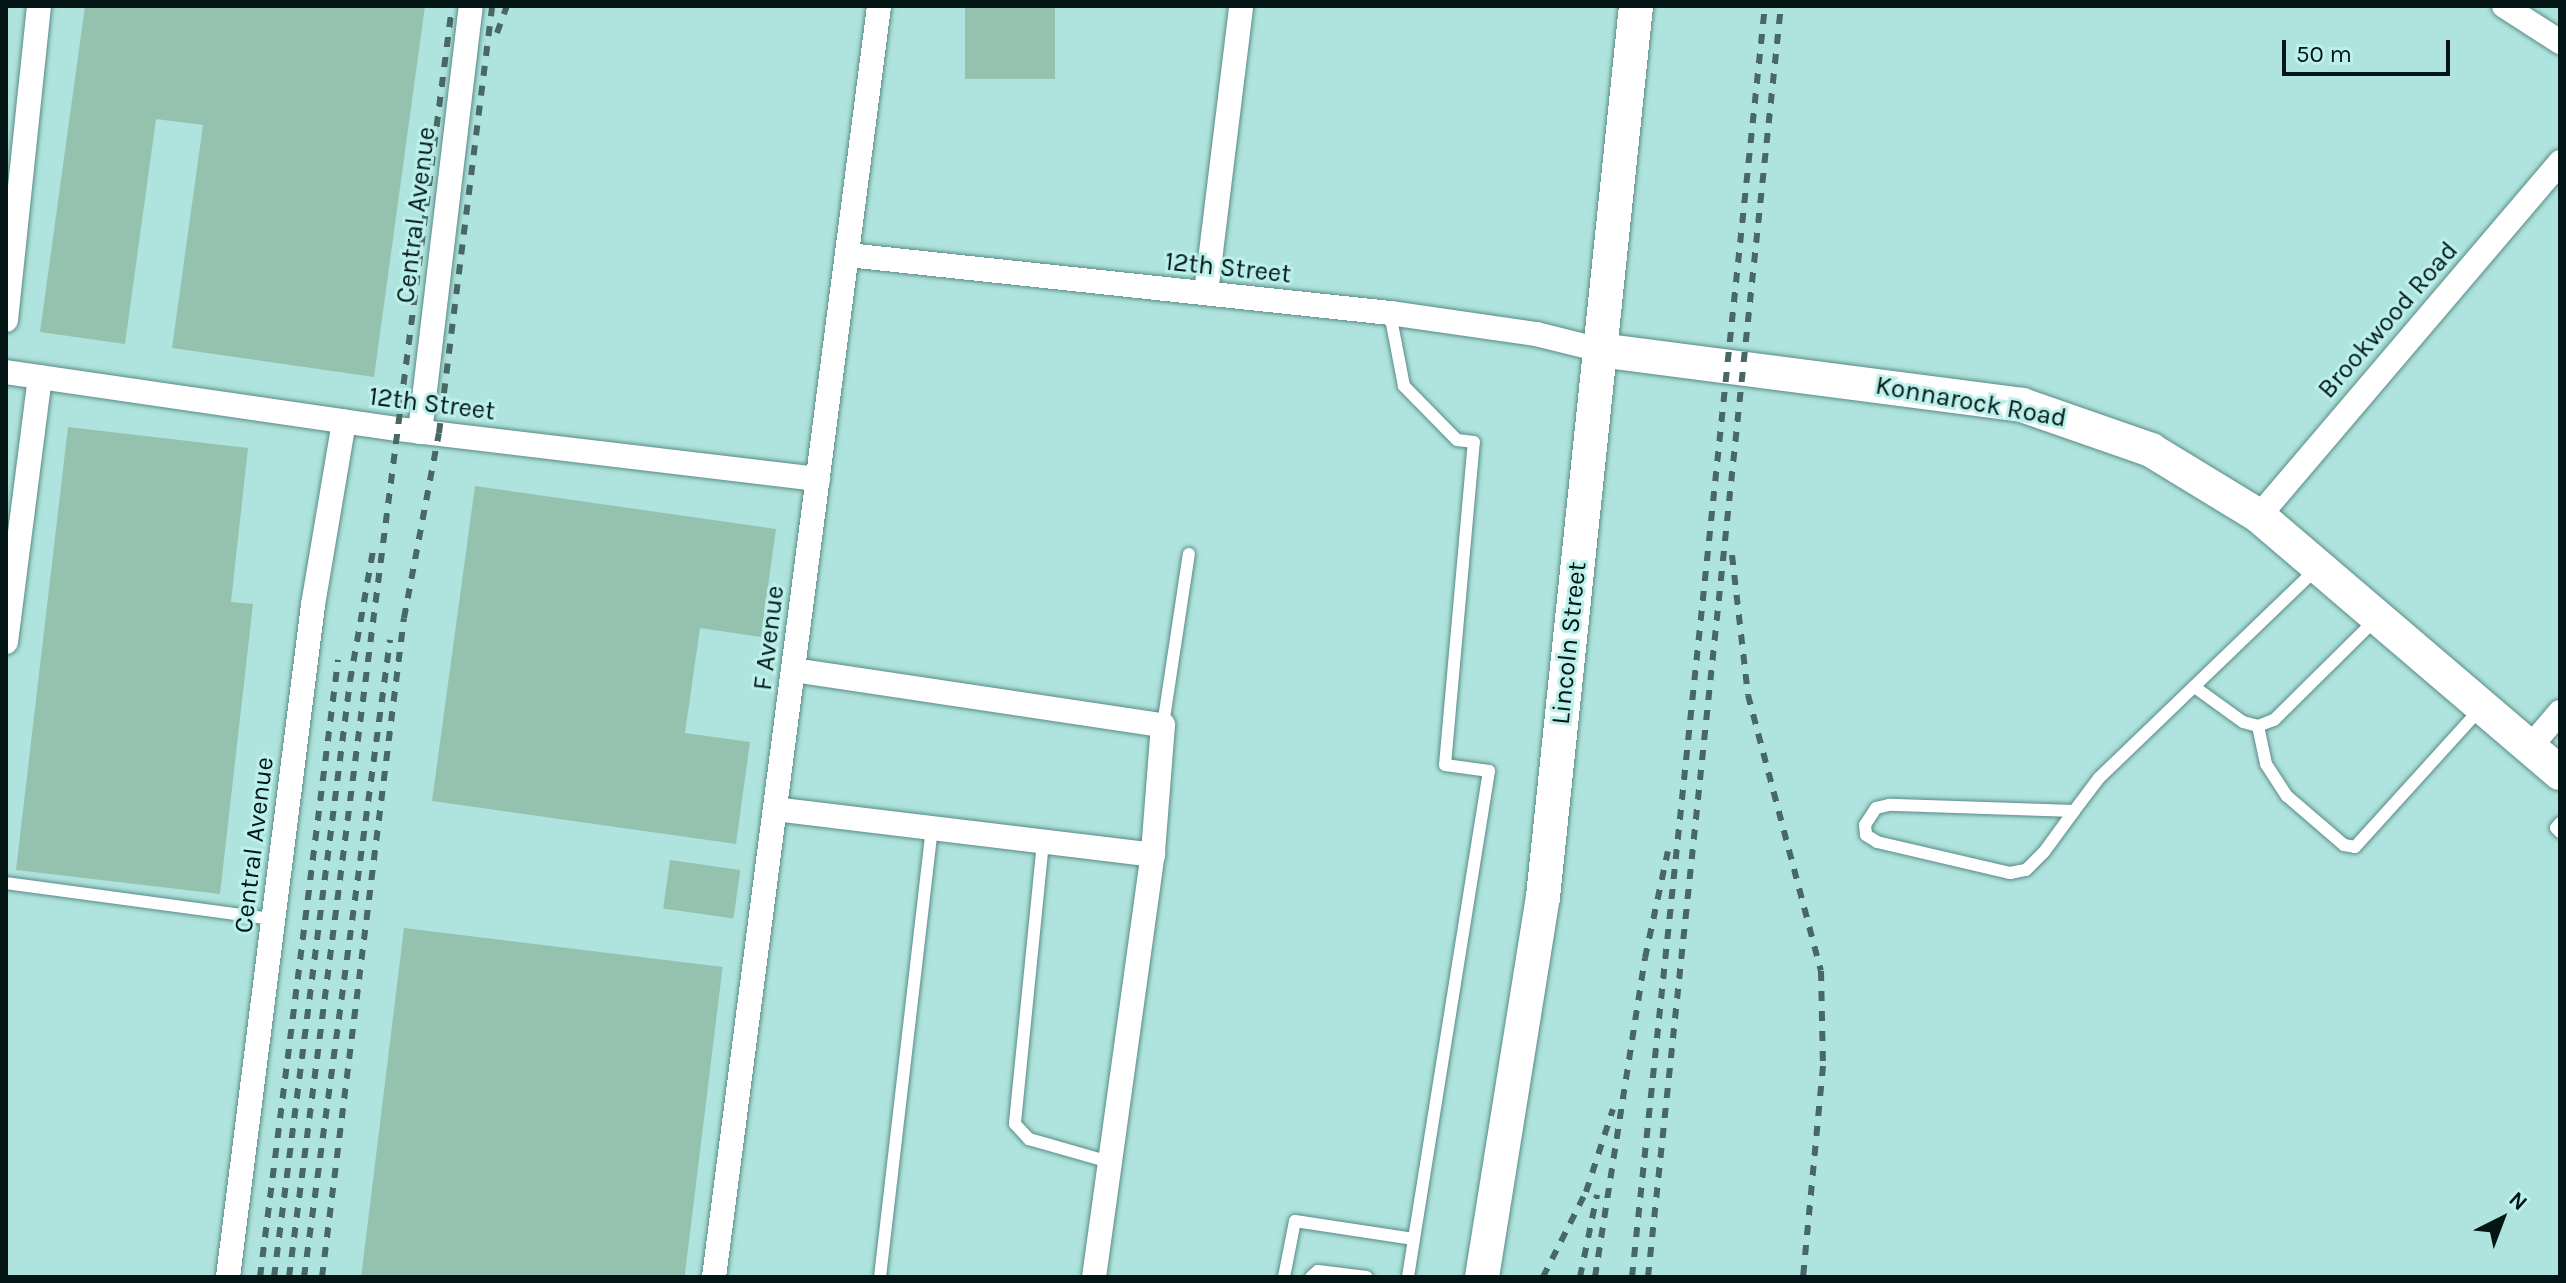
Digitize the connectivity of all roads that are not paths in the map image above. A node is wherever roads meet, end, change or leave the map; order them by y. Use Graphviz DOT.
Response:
graph roads {
  1 [pos="39,6"];
  2 [pos="471,6"];
  3 [pos="879,6"];
  4 [pos="1241,6"];
  5 [pos="1636,6"];
  6 [pos="2504,6"];
  7 [pos="2560,42"];
  8 [pos="2560,162"];
  9 [pos="848,255"];
  10 [pos="1206,293"];
  11 [pos="1390,313"];
  12 [pos="6,320"];
  13 [pos="1600,350"];
  14 [pos="6,372"];
  15 [pos="40,377"];
  16 [pos="344,422"];
  17 [pos="420,432"];
  18 [pos="818,479"];
  19 [pos="2259,516"];
  20 [pos="1189,554"];
  21 [pos="2319,566"];
  22 [pos="2378,617"];
  23 [pos="6,642"];
  24 [pos="793,670"];
  25 [pos="2196,688"];
  26 [pos="2483,707"];
  27 [pos="2560,712"];
  28 [pos="1163,725"];
  29 [pos="2258,726"];
  30 [pos="2530,747"];
  31 [pos="2560,773"];
  32 [pos="775,809"];
  33 [pos="2074,811"];
  34 [pos="2560,823"];
  35 [pos="932,826"];
  36 [pos="2560,832"];
  37 [pos="1043,842"];
  38 [pos="1153,855"];
  39 [pos="6,883"];
  40 [pos="273,919"];
  41 [pos="1110,1162"];
  42 [pos="1414,1239"];
  43 [pos="1314,1274"];
  44 [pos="228,1277"];
  45 [pos="714,1277"];
  46 [pos="880,1277"];
  47 [pos="1094,1277"];
  48 [pos="1284,1277"];
  49 [pos="1367,1277"];
  50 [pos="1408,1277"];
  51 [pos="1482,1277"];
  1 -- 12 [label="street"];
  2 -- 17 [label="street, Central Avenue"];
  3 -- 9 [label="street, F Avenue"];
  4 -- 10 [label="street"];
  5 -- 13 [label="main road, Lincoln Street"];
  6 -- 7 [label="street"];
  8 -- 19 [label="street, Brookwood Road"];
  9 -- 10 [label="street, 12th Street"];
  9 -- 18 [label="street, F Avenue"];
  10 -- 11 [label="street, 12th Street"];
  11 -- 13 [label="street, 12th Street"];
  11 -- 42 [label="lane"];
  13 -- 19 [label="main road, Konnarock Road"];
  13 -- 51 [label="main road, Lincoln Street"];
  14 -- 15 [label="street, 12th Street"];
  15 -- 16 [label="street, 12th Street"];
  15 -- 23 [label="street"];
  16 -- 17 [label="street, 12th Street"];
  16 -- 40 [label="street, Central Avenue"];
  17 -- 18 [label="street, 12th Street"];
  18 -- 24 [label="street, F Avenue"];
  19 -- 21 [label="main road, Konnarock Road"];
  20 -- 28 [label="lane"];
  21 -- 22 [label="main road, Konnarock Road"];
  21 -- 25 [label="lane"];
  22 -- 26 [label="main road, Konnarock Road"];
  22 -- 29 [label="lane"];
  24 -- 28 [label="street"];
  24 -- 32 [label="street, F Avenue"];
  25 -- 29 [label="lane"];
  25 -- 33 [label="lane"];
  26 -- 29 [label="lane"];
  26 -- 30 [label="main road, Konnarock Road"];
  27 -- 30 [label="street"];
  28 -- 38 [label="street"];
  30 -- 31 [label="main road, Konnarock Road"];
  32 -- 35 [label="street"];
  32 -- 45 [label="street, F Avenue"];
  33 -- 33 [label="lane"];
  34 -- 36 [label="lane"];
  35 -- 37 [label="street"];
  35 -- 46 [label="lane"];
  37 -- 38 [label="street"];
  37 -- 41 [label="lane"];
  38 -- 41 [label="street"];
  39 -- 40 [label="lane"];
  40 -- 44 [label="street, Central Avenue"];
  41 -- 47 [label="street"];
  42 -- 48 [label="lane"];
  42 -- 50 [label="lane"];
  43 -- 49 [label="lane"];
}
